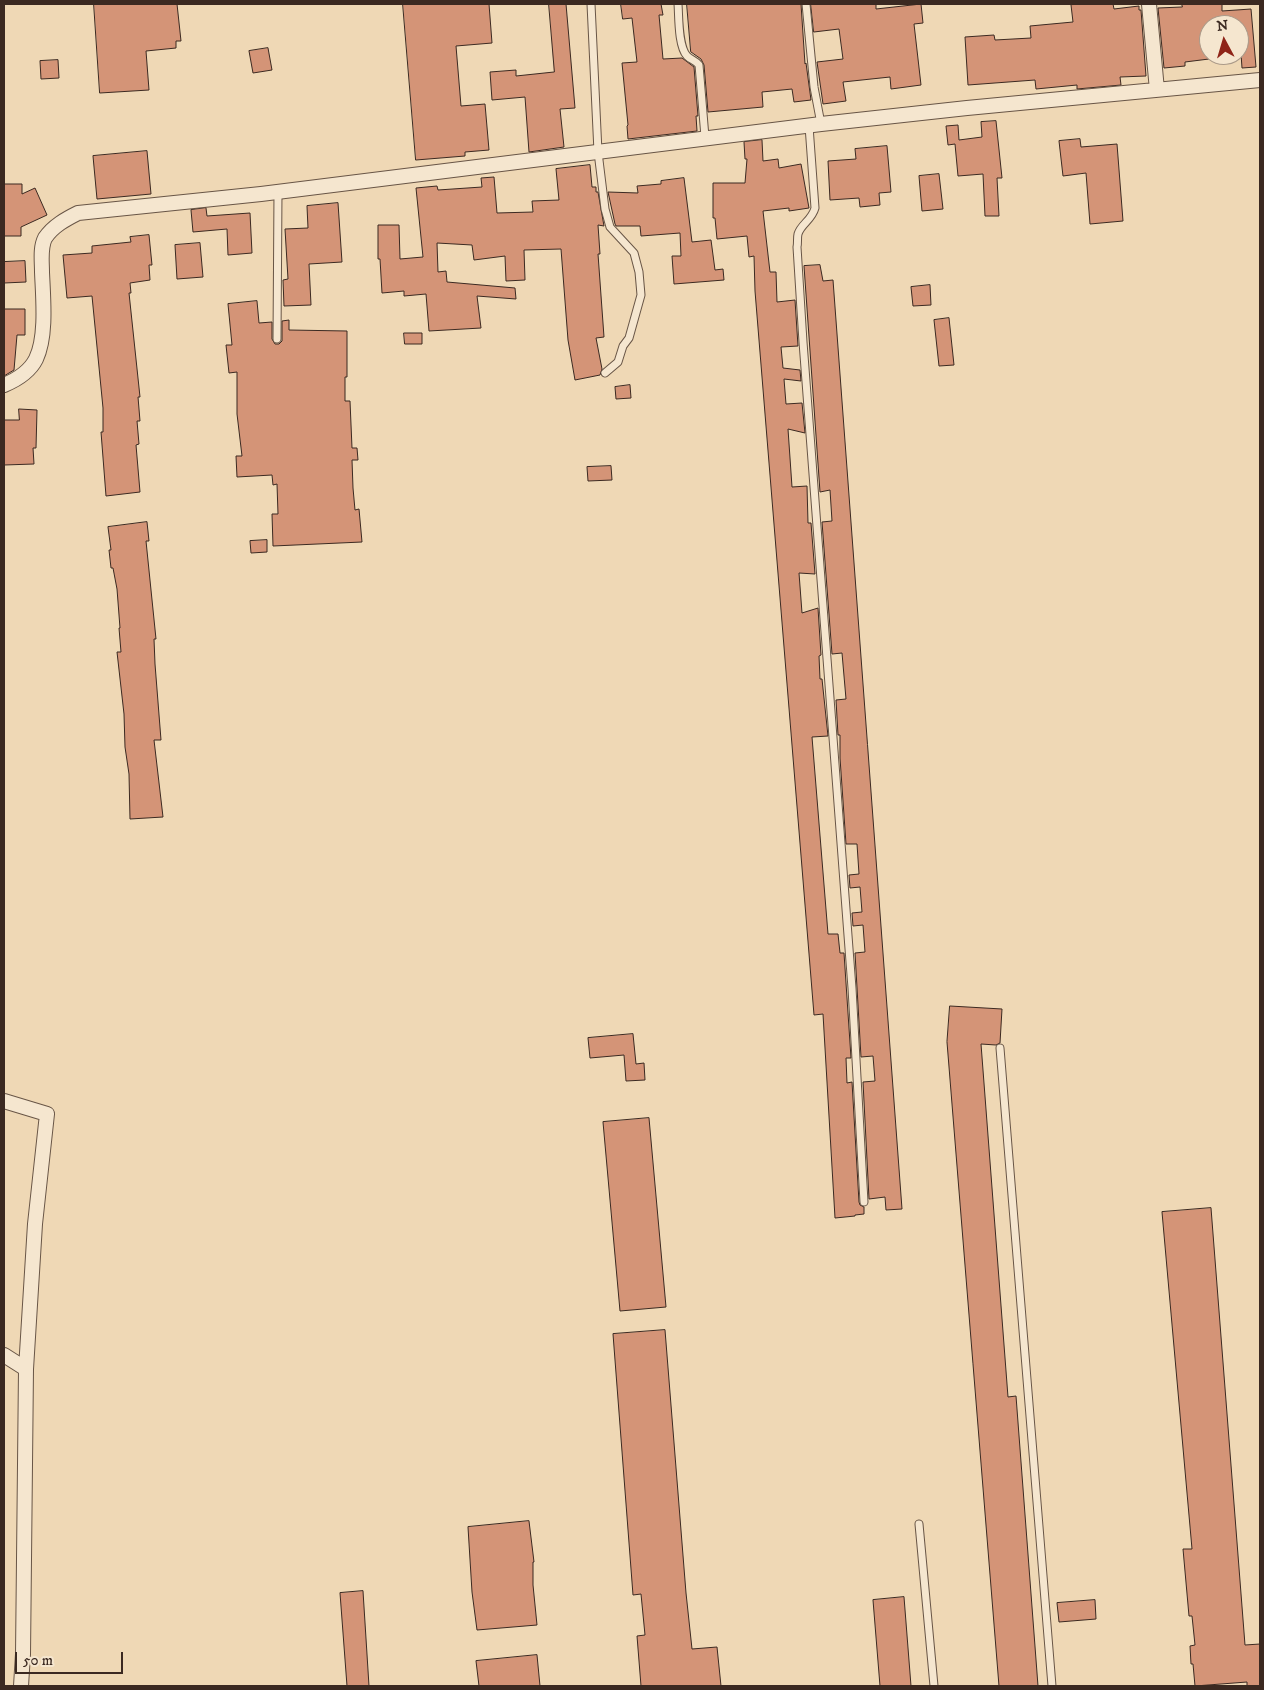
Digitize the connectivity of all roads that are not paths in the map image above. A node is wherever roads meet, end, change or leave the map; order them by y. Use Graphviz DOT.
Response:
graph roads {
  1 [pos="591,4"];
  2 [pos="678,4"];
  3 [pos="806,4"];
  4 [pos="1150,4"];
  5 [pos="1260,80"];
  6 [pos="1157,90"];
  7 [pos="815,125"];
  8 [pos="705,138"];
  9 [pos="598,152"];
  10 [pos="278,192"];
  11 [pos="277,339"];
  12 [pos="605,373"];
  13 [pos="4,385"];
  14 [pos="1000,1048"];
  15 [pos="4,1101"];
  16 [pos="864,1202"];
  17 [pos="4,1355"];
  18 [pos="26,1369"];
  19 [pos="919,1524"];
  20 [pos="21,1686"];
  21 [pos="934,1686"];
  22 [pos="1052,1686"];
  1 -- 9 [label="lane"];
  2 -- 8 [label="lane"];
  3 -- 7 [label="lane"];
  4 -- 6 [label="street"];
  5 -- 6 [label="street"];
  6 -- 7 [label="street"];
  7 -- 8 [label="street"];
  7 -- 16 [label="lane"];
  8 -- 9 [label="street"];
  9 -- 10 [label="street"];
  9 -- 12 [label="lane"];
  10 -- 11 [label="lane"];
  10 -- 13 [label="street"];
  14 -- 22 [label="lane"];
  15 -- 18 [label="street"];
  17 -- 18 [label="street"];
  18 -- 20 [label="street"];
  19 -- 21 [label="lane"];
}
